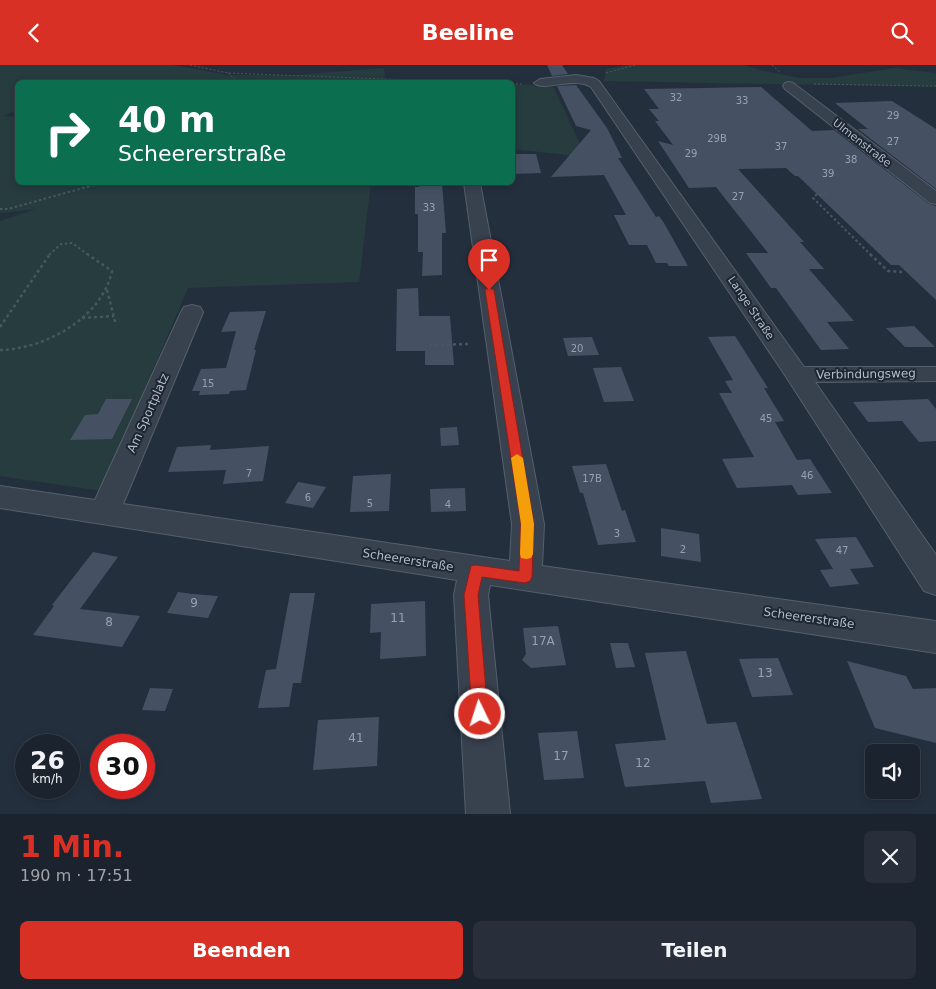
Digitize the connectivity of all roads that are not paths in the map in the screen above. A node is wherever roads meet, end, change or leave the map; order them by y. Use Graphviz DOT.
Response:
graph roads {
  1 [pos="540,83"];
  2 [pos="789,86"];
  3 [pos="472,185"];
  4 [pos="936,199"];
  5 [pos="192,312"];
  6 [pos="936,373"];
  7 [pos="797,375"];
  8 [pos="0,497"];
  9 [pos="104,513"];
  10 [pos="476,570"];
  11 [pos="525,577"];
  12 [pos="936,581"];
  13 [pos="936,637"];
  14 [pos="488,814"];
  1 -- 7 [label="street, Lange Straße"];
  2 -- 4 [label="street, Ulmenstraße"];
  3 -- 11 [label="street"];
  5 -- 9 [label="street, Am Sportplatz"];
  6 -- 7 [label="street, Verbindungsweg"];
  7 -- 12 [label="street, Lange Straße"];
  8 -- 9 [label="street, Scheererstraße"];
  9 -- 10 [label="street, Scheererstraße"];
  10 -- 11 [label="street, Scheererstraße"];
  10 -- 14 [label="street"];
  11 -- 13 [label="street, Scheererstraße"];
}
